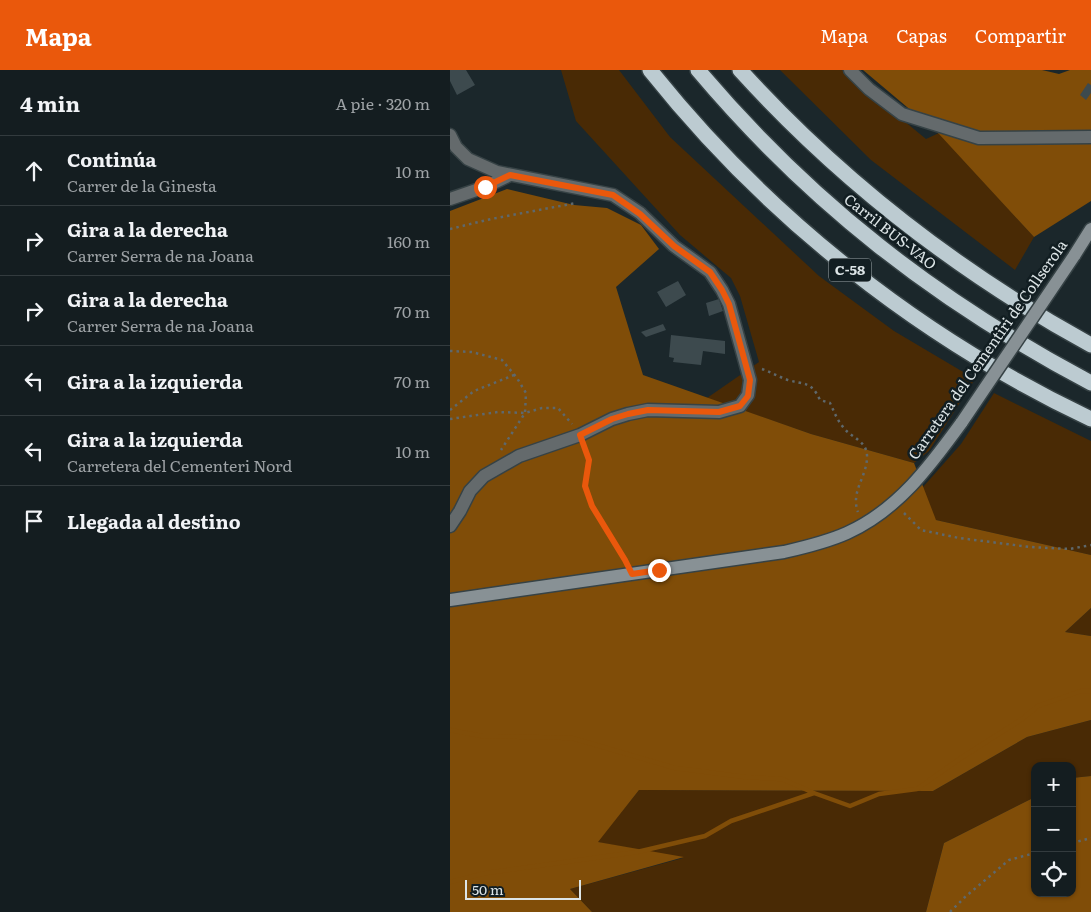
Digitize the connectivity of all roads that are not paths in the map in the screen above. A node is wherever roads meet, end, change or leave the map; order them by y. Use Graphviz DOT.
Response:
graph roads {
  1 [pos="650,70"];
  2 [pos="698,70"];
  3 [pos="740,70"];
  4 [pos="850,70"];
  5 [pos="450,135"];
  6 [pos="1091,137"];
  7 [pos="510,175"];
  8 [pos="450,199"];
  9 [pos="1091,229"];
  10 [pos="1091,345"];
  11 [pos="1091,383"];
  12 [pos="1091,419"];
  13 [pos="450,526"];
  14 [pos="450,600"];
  1 -- 12 [label="highway, C-58"];
  2 -- 11 [label="highway, Carril BUS-VAO"];
  3 -- 10 [label="highway"];
  4 -- 6 [label="street"];
  5 -- 7 [label="street"];
  7 -- 8 [label="street"];
  7 -- 13 [label="street"];
  9 -- 14 [label="street, Carretera del Cementiri de Collserola, bridge"];
}
